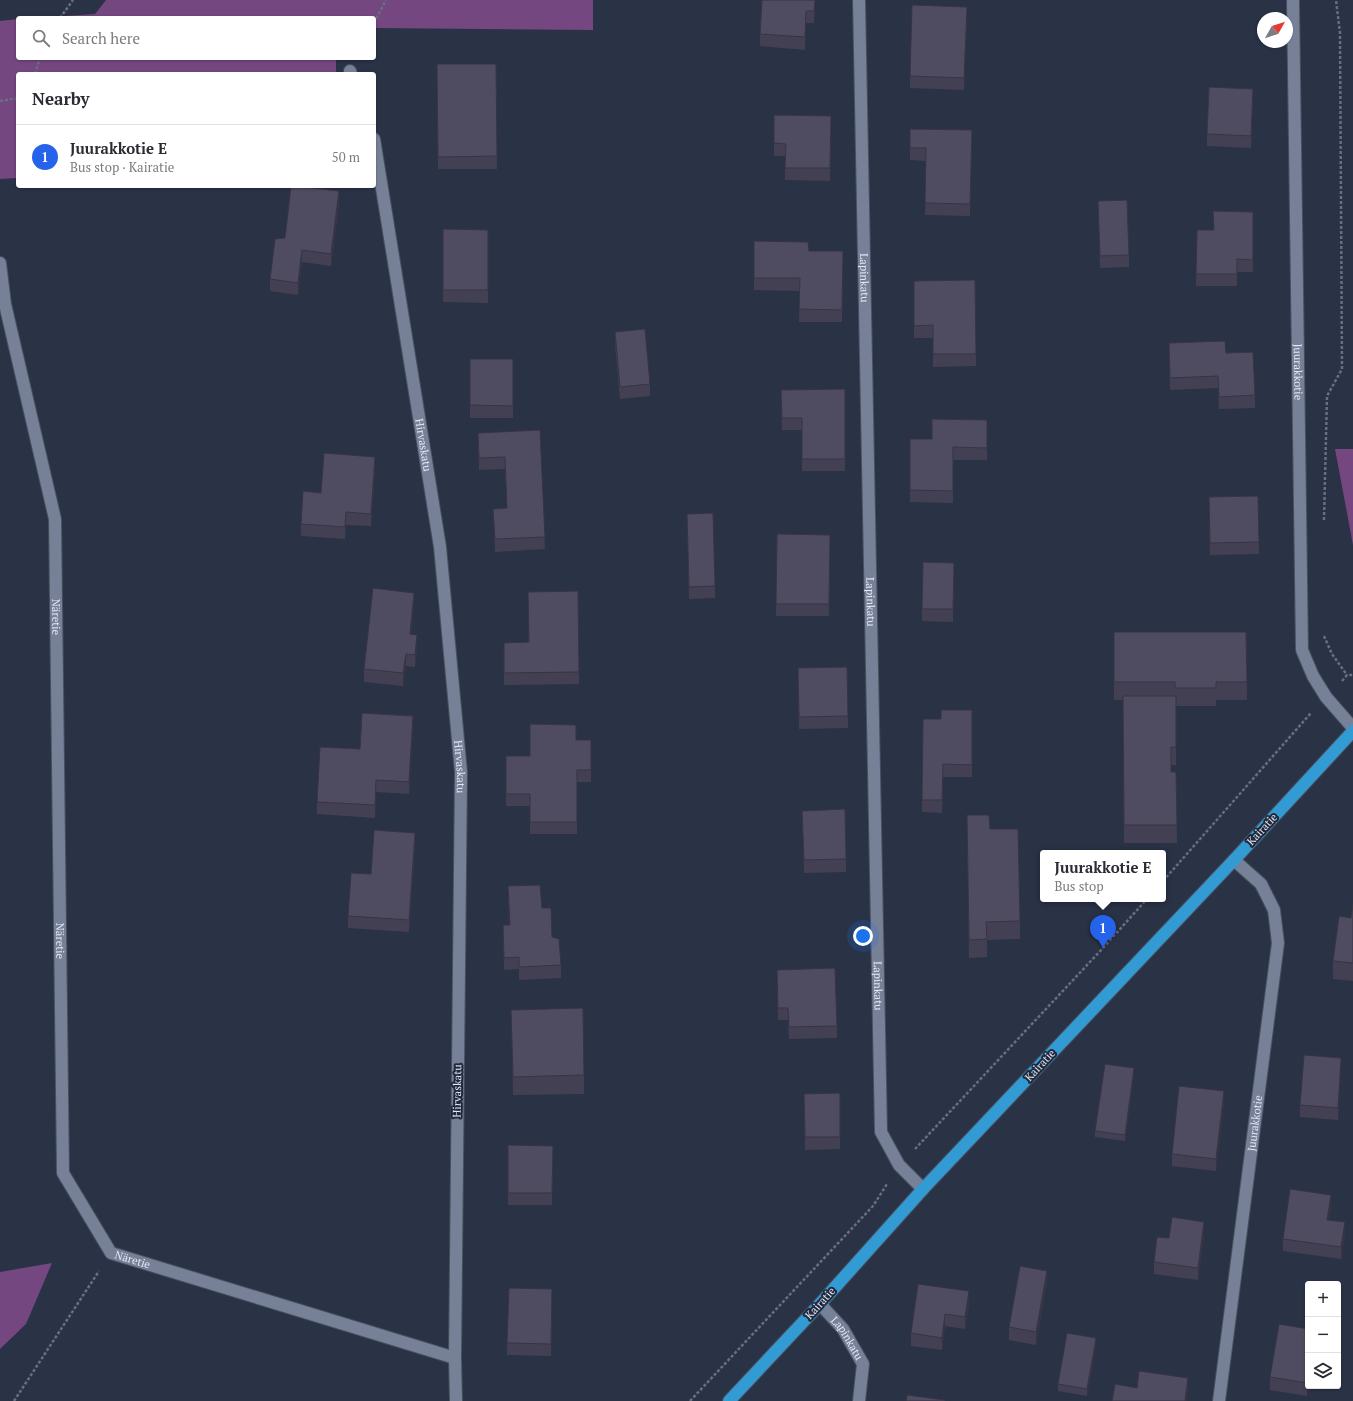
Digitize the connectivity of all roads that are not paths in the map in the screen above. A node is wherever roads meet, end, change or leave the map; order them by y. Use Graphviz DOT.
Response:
graph roads {
  1 [pos="859,0"];
  2 [pos="1294,0"];
  3 [pos="376,151"];
  4 [pos="0,262"];
  5 [pos="1353,728"];
  6 [pos="1353,731"];
  7 [pos="1234,860"];
  8 [pos="923,1189"];
  9 [pos="820,1304"];
  10 [pos="454,1358"];
  11 [pos="456,1401"];
  12 [pos="729,1401"];
  13 [pos="858,1401"];
  14 [pos="1219,1401"];
  1 -- 8 [label="street, Lapinkatu"];
  2 -- 5 [label="street, Juurakkotie"];
  3 -- 10 [label="street, Hirvaskatu"];
  4 -- 10 [label="street, Näretie"];
  6 -- 7 [label="main road, Kairatie"];
  7 -- 8 [label="main road, Kairatie"];
  7 -- 14 [label="street, Juurakkotie"];
  8 -- 9 [label="main road, Kairatie"];
  9 -- 12 [label="main road, Kairatie"];
  9 -- 13 [label="street, Lapinkatu"];
  10 -- 11 [label="street, Hirvaskatu"];
}
